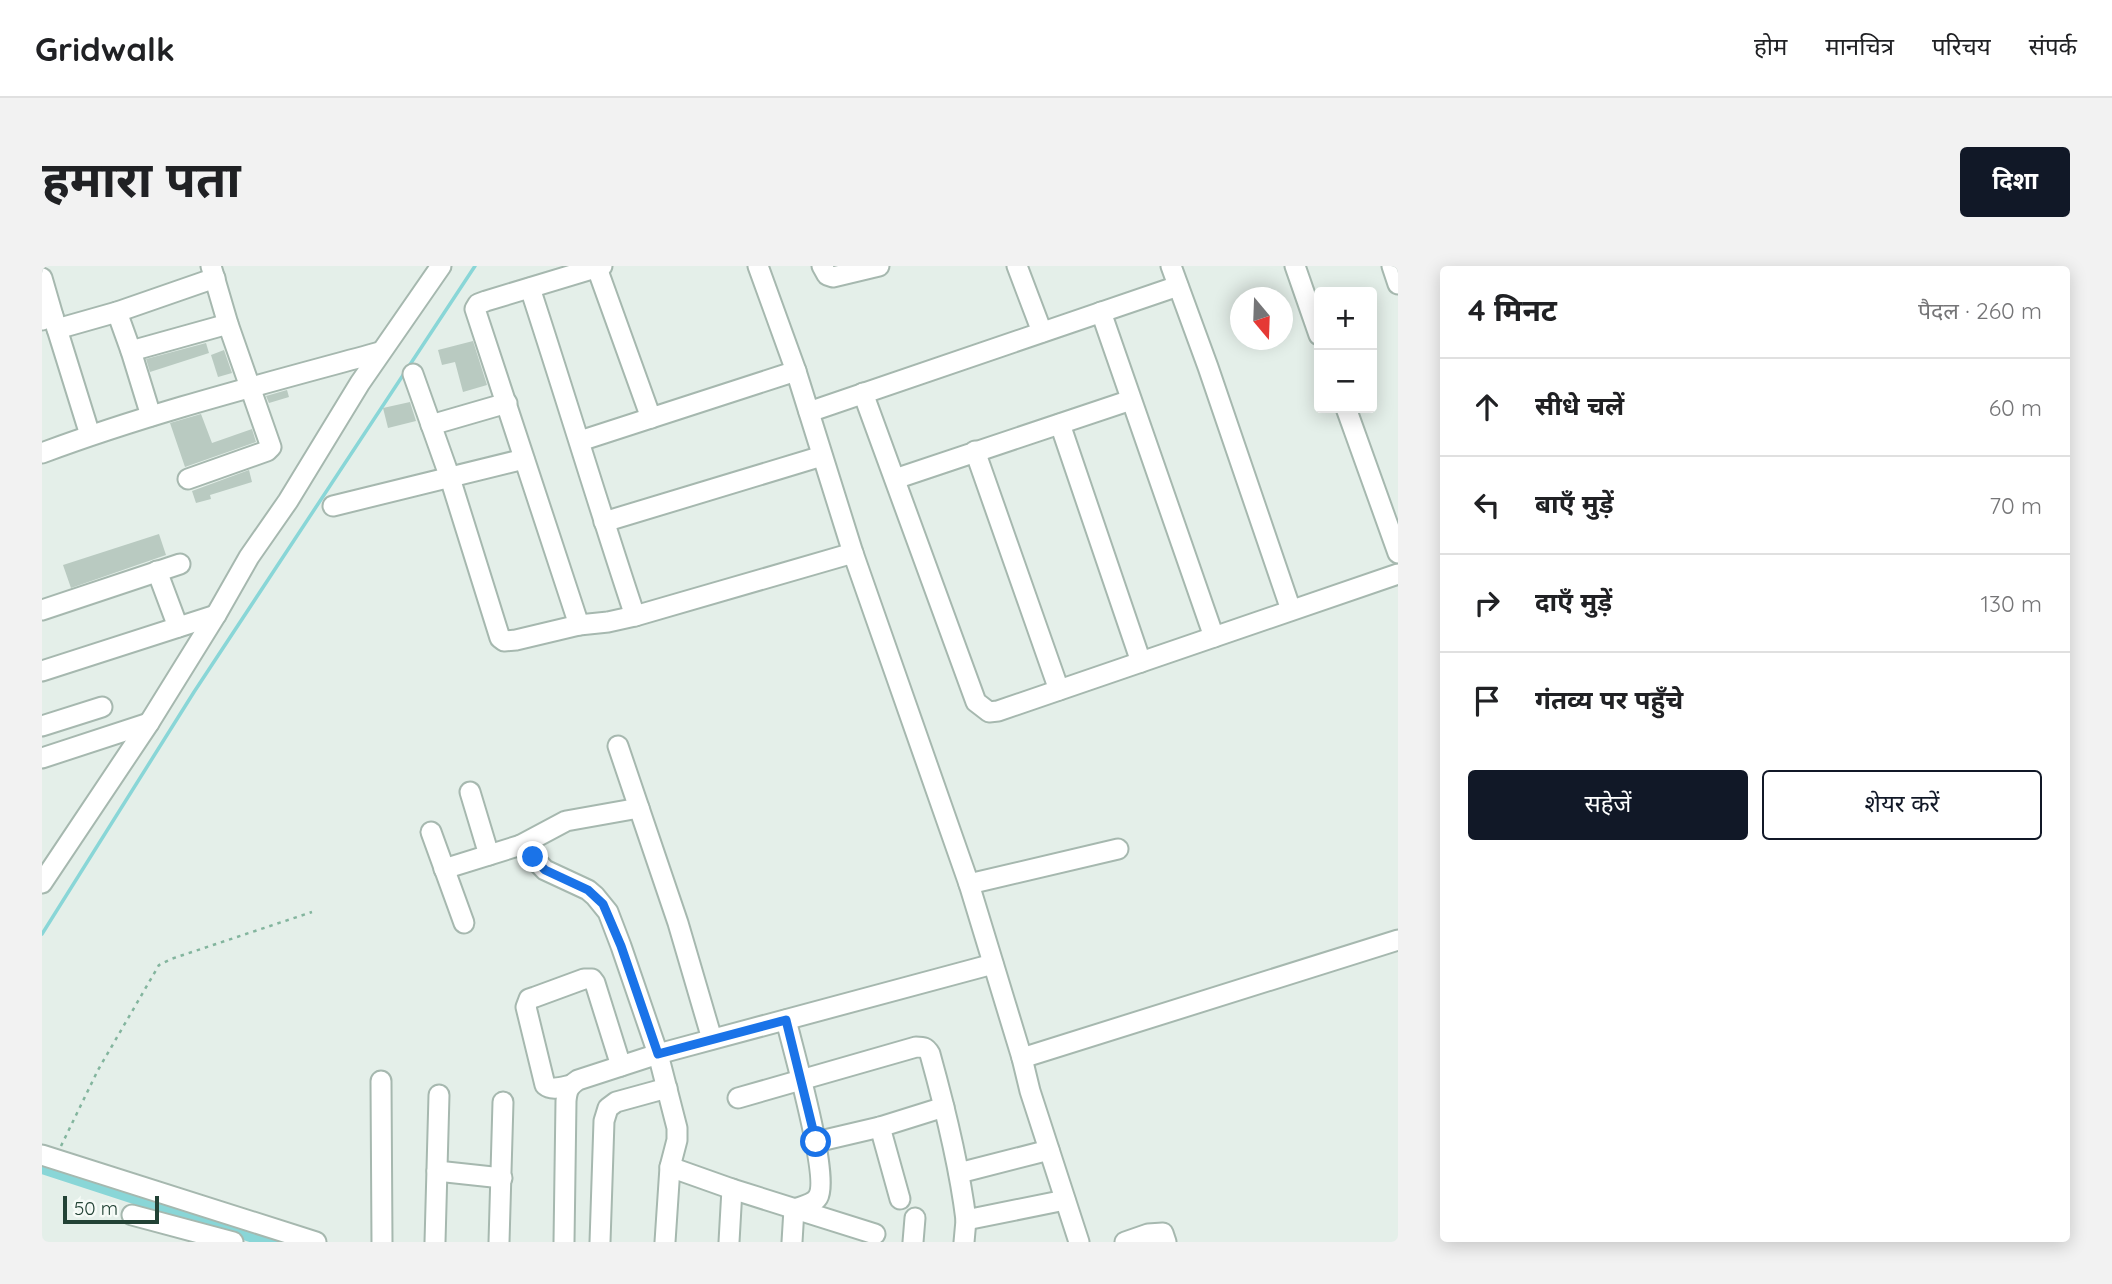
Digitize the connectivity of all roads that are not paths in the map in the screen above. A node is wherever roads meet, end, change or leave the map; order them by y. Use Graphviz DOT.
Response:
graph roads {
  1 [pos="48,266"];
  2 [pos="440,266"];
  3 [pos="758,266"];
  4 [pos="822,266"];
  5 [pos="878,266"];
  6 [pos="1017,266"];
  7 [pos="1171,266"];
  8 [pos="1295,266"];
  9 [pos="1392,266"];
  10 [pos="599,267"];
  11 [pos="42,268"];
  12 [pos="213,272"];
  13 [pos="42,278"];
  14 [pos="1398,284"];
  15 [pos="1178,286"];
  16 [pos="530,288"];
  17 [pos="117,312"];
  18 [pos="1101,312"];
  19 [pos="1314,321"];
  20 [pos="51,322"];
  21 [pos="228,324"];
  22 [pos="1042,332"];
  23 [pos="131,351"];
  24 [pos="380,352"];
  25 [pos="796,371"];
  26 [pos="413,374"];
  27 [pos="249,388"];
  28 [pos="863,393"];
  29 [pos="1131,400"];
  30 [pos="507,403"];
  31 [pos="809,412"];
  32 [pos="1348,413"];
  33 [pos="150,416"];
  34 [pos="651,418"];
  35 [pos="1060,424"];
  36 [pos="431,425"];
  37 [pos="90,435"];
  38 [pos="580,441"];
  39 [pos="975,451"];
  40 [pos="42,453"];
  41 [pos="822,456"];
  42 [pos="524,459"];
  43 [pos="450,478"];
  44 [pos="188,479"];
  45 [pos="895,479"];
  46 [pos="333,506"];
  47 [pos="604,522"];
  48 [pos="853,553"];
  49 [pos="1398,553"];
  50 [pos="180,564"];
  51 [pos="157,572"];
  52 [pos="1398,574"];
  53 [pos="42,610"];
  54 [pos="1291,610"];
  55 [pos="216,615"];
  56 [pos="635,616"];
  57 [pos="579,625"];
  58 [pos="178,627"];
  59 [pos="1214,637"];
  60 [pos="1142,662"];
  61 [pos="42,671"];
  62 [pos="1059,690"];
  63 [pos="102,707"];
  64 [pos="149,723"];
  65 [pos="47,725"];
  66 [pos="618,746"];
  67 [pos="51,755"];
  68 [pos="470,792"];
  69 [pos="639,808"];
  70 [pos="431,832"];
  71 [pos="521,845"];
  72 [pos="1118,849"];
  73 [pos="489,855"];
  74 [pos="444,869"];
  75 [pos="42,883"];
  76 [pos="969,884"];
  77 [pos="464,923"];
  78 [pos="1398,940"];
  79 [pos="993,964"];
  80 [pos="786,1020"];
  81 [pos="712,1039"];
  82 [pos="658,1054"];
  83 [pos="1022,1058"];
  84 [pos="621,1066"];
  85 [pos="800,1080"];
  86 [pos="381,1081"];
  87 [pos="571,1085"];
  88 [pos="667,1088"];
  89 [pos="439,1095"];
  90 [pos="738,1098"];
  91 [pos="503,1102"];
  92 [pos="944,1107"];
  93 [pos="880,1127"];
  94 [pos="816,1142"];
  95 [pos="1049,1150"];
  96 [pos="48,1157"];
  97 [pos="670,1167"];
  98 [pos="437,1171"];
  99 [pos="959,1173"];
  100 [pos="502,1178"];
  101 [pos="732,1189"];
  102 [pos="900,1199"];
  103 [pos="1065,1200"];
  104 [pos="794,1209"];
  105 [pos="132,1216"];
  106 [pos="915,1218"];
  107 [pos="966,1220"];
  108 [pos="850,1234"];
  109 [pos="875,1234"];
  110 [pos="311,1241"];
  111 [pos="233,1242"];
  112 [pos="382,1242"];
  113 [pos="435,1242"];
  114 [pos="499,1242"];
  115 [pos="564,1242"];
  116 [pos="600,1242"];
  117 [pos="665,1242"];
  118 [pos="729,1242"];
  119 [pos="792,1242"];
  120 [pos="913,1242"];
  121 [pos="964,1242"];
  122 [pos="1079,1242"];
  123 [pos="1125,1242"];
  124 [pos="1166,1242"];
  1 -- 11 [label="street"];
  2 -- 24 [label="street"];
  3 -- 25 [label="street"];
  4 -- 5 [label="street"];
  6 -- 22 [label="street"];
  7 -- 15 [label="street"];
  8 -- 19 [label="street"];
  9 -- 14 [label="street"];
  10 -- 16 [label="street"];
  10 -- 34 [label="street"];
  12 -- 17 [label="street"];
  12 -- 21 [label="street"];
  13 -- 20 [label="street"];
  15 -- 18 [label="street"];
  15 -- 54 [label="street"];
  16 -- 30 [label="street"];
  16 -- 38 [label="street"];
  17 -- 20 [label="street"];
  17 -- 23 [label="street"];
  18 -- 22 [label="street"];
  18 -- 29 [label="street"];
  20 -- 37 [label="street"];
  21 -- 23 [label="street"];
  21 -- 27 [label="street"];
  22 -- 28 [label="street"];
  23 -- 33 [label="street"];
  24 -- 27 [label="street"];
  24 -- 55 [label="street"];
  25 -- 31 [label="street"];
  25 -- 34 [label="street"];
  26 -- 36 [label="street"];
  27 -- 33 [label="street"];
  27 -- 44 [label="street"];
  28 -- 31 [label="street"];
  28 -- 45 [label="street"];
  29 -- 35 [label="street"];
  29 -- 59 [label="street"];
  30 -- 36 [label="street"];
  30 -- 42 [label="street"];
  31 -- 41 [label="street"];
  32 -- 49 [label="street"];
  33 -- 37 [label="street"];
  34 -- 38 [label="street"];
  35 -- 39 [label="street"];
  35 -- 60 [label="street"];
  36 -- 43 [label="street"];
  37 -- 40 [label="street"];
  38 -- 47 [label="street"];
  39 -- 45 [label="street"];
  39 -- 62 [label="street"];
  41 -- 47 [label="street"];
  41 -- 48 [label="street"];
  42 -- 43 [label="street"];
  42 -- 57 [label="street"];
  43 -- 46 [label="street"];
  43 -- 57 [label="street"];
  45 -- 62 [label="street"];
  47 -- 56 [label="street"];
  48 -- 56 [label="street"];
  48 -- 76 [label="street"];
  50 -- 51 [label="street"];
  51 -- 53 [label="street"];
  51 -- 58 [label="street"];
  52 -- 54 [label="street"];
  54 -- 59 [label="street"];
  55 -- 58 [label="street"];
  55 -- 64 [label="street"];
  56 -- 57 [label="street"];
  58 -- 61 [label="street"];
  59 -- 60 [label="street"];
  60 -- 62 [label="street"];
  63 -- 65 [label="street"];
  64 -- 67 [label="street"];
  64 -- 75 [label="street"];
  65 -- 67 [label="street"];
  66 -- 69 [label="street"];
  68 -- 73 [label="street"];
  69 -- 71 [label="street"];
  69 -- 81 [label="street"];
  70 -- 74 [label="street"];
  71 -- 73 [label="street"];
  71 -- 82 [label="street"];
  72 -- 76 [label="street"];
  73 -- 74 [label="street"];
  74 -- 77 [label="street"];
  76 -- 79 [label="street"];
  78 -- 83 [label="street"];
  79 -- 80 [label="street"];
  79 -- 83 [label="street"];
  80 -- 81 [label="street"];
  80 -- 85 [label="street"];
  81 -- 82 [label="street"];
  82 -- 84 [label="street"];
  82 -- 88 [label="street"];
  83 -- 95 [label="street"];
  84 -- 87 [label="street"];
  84 -- 87 [label="street"];
  85 -- 90 [label="street"];
  85 -- 92 [label="street"];
  85 -- 94 [label="street"];
  86 -- 112 [label="street"];
  87 -- 115 [label="street"];
  88 -- 97 [label="street"];
  88 -- 116 [label="street"];
  89 -- 98 [label="street"];
  91 -- 100 [label="street"];
  92 -- 93 [label="street"];
  92 -- 99 [label="street"];
  93 -- 94 [label="street"];
  93 -- 102 [label="street"];
  94 -- 104 [label="street"];
  95 -- 99 [label="street"];
  95 -- 103 [label="street"];
  96 -- 110 [label="street"];
  97 -- 101 [label="street"];
  97 -- 117 [label="street"];
  98 -- 100 [label="street"];
  98 -- 113 [label="street"];
  99 -- 107 [label="street"];
  100 -- 114 [label="street"];
  101 -- 104 [label="street"];
  101 -- 118 [label="street"];
  103 -- 107 [label="street"];
  103 -- 122 [label="street"];
  104 -- 108 [label="street"];
  104 -- 119 [label="street"];
  105 -- 111 [label="street"];
  106 -- 120 [label="street"];
  107 -- 121 [label="street"];
  108 -- 109 [label="street"];
  123 -- 124 [label="street"];
}
